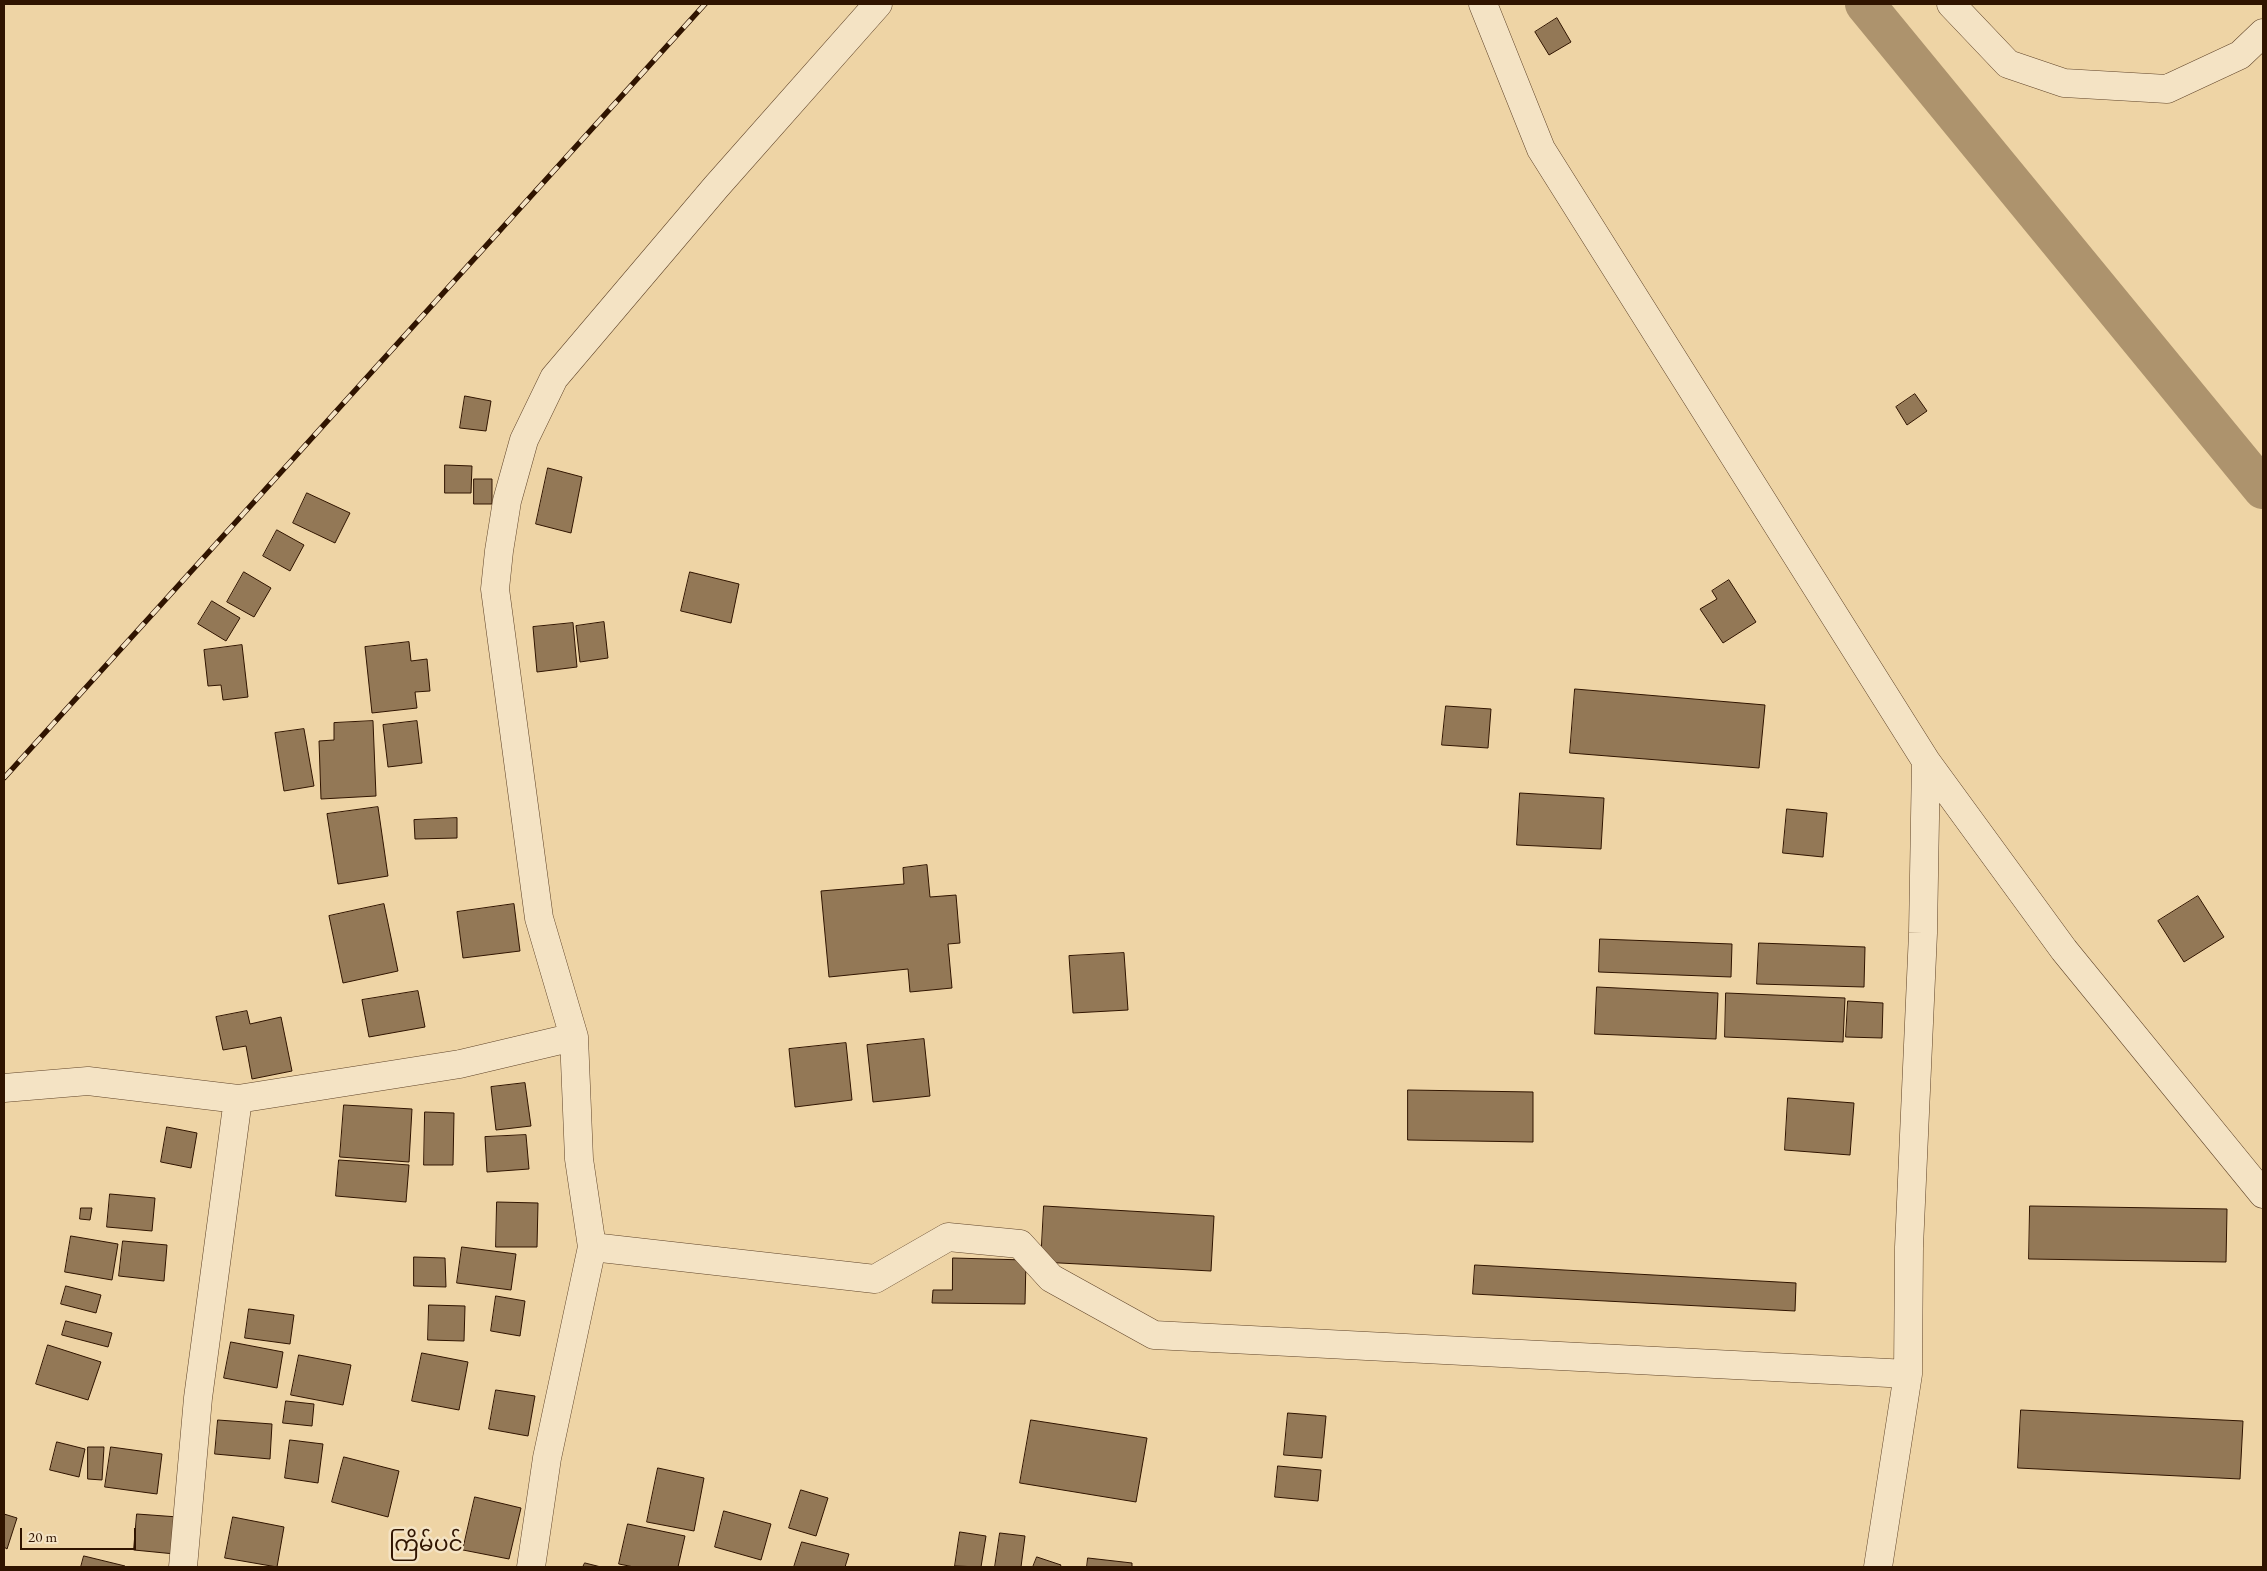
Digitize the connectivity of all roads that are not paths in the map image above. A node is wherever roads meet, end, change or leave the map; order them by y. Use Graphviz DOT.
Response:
graph roads {
  1 [pos="878,4"];
  2 [pos="1482,4"];
  3 [pos="1951,4"];
  4 [pos="2263,33"];
  5 [pos="1926,761"];
  6 [pos="574,1037"];
  7 [pos="4,1088"];
  8 [pos="238,1100"];
  9 [pos="2263,1194"];
  10 [pos="592,1247"];
  11 [pos="1908,1374"];
  12 [pos="183,1567"];
  13 [pos="531,1567"];
  14 [pos="1878,1567"];
  1 -- 6 [label="street"];
  2 -- 5 [label="street"];
  3 -- 4 [label="street"];
  5 -- 9 [label="street"];
  5 -- 11 [label="street"];
  6 -- 8 [label="street"];
  6 -- 10 [label="street"];
  7 -- 8 [label="street"];
  8 -- 12 [label="street"];
  10 -- 11 [label="street"];
  10 -- 13 [label="street"];
  11 -- 14 [label="street"];
}
